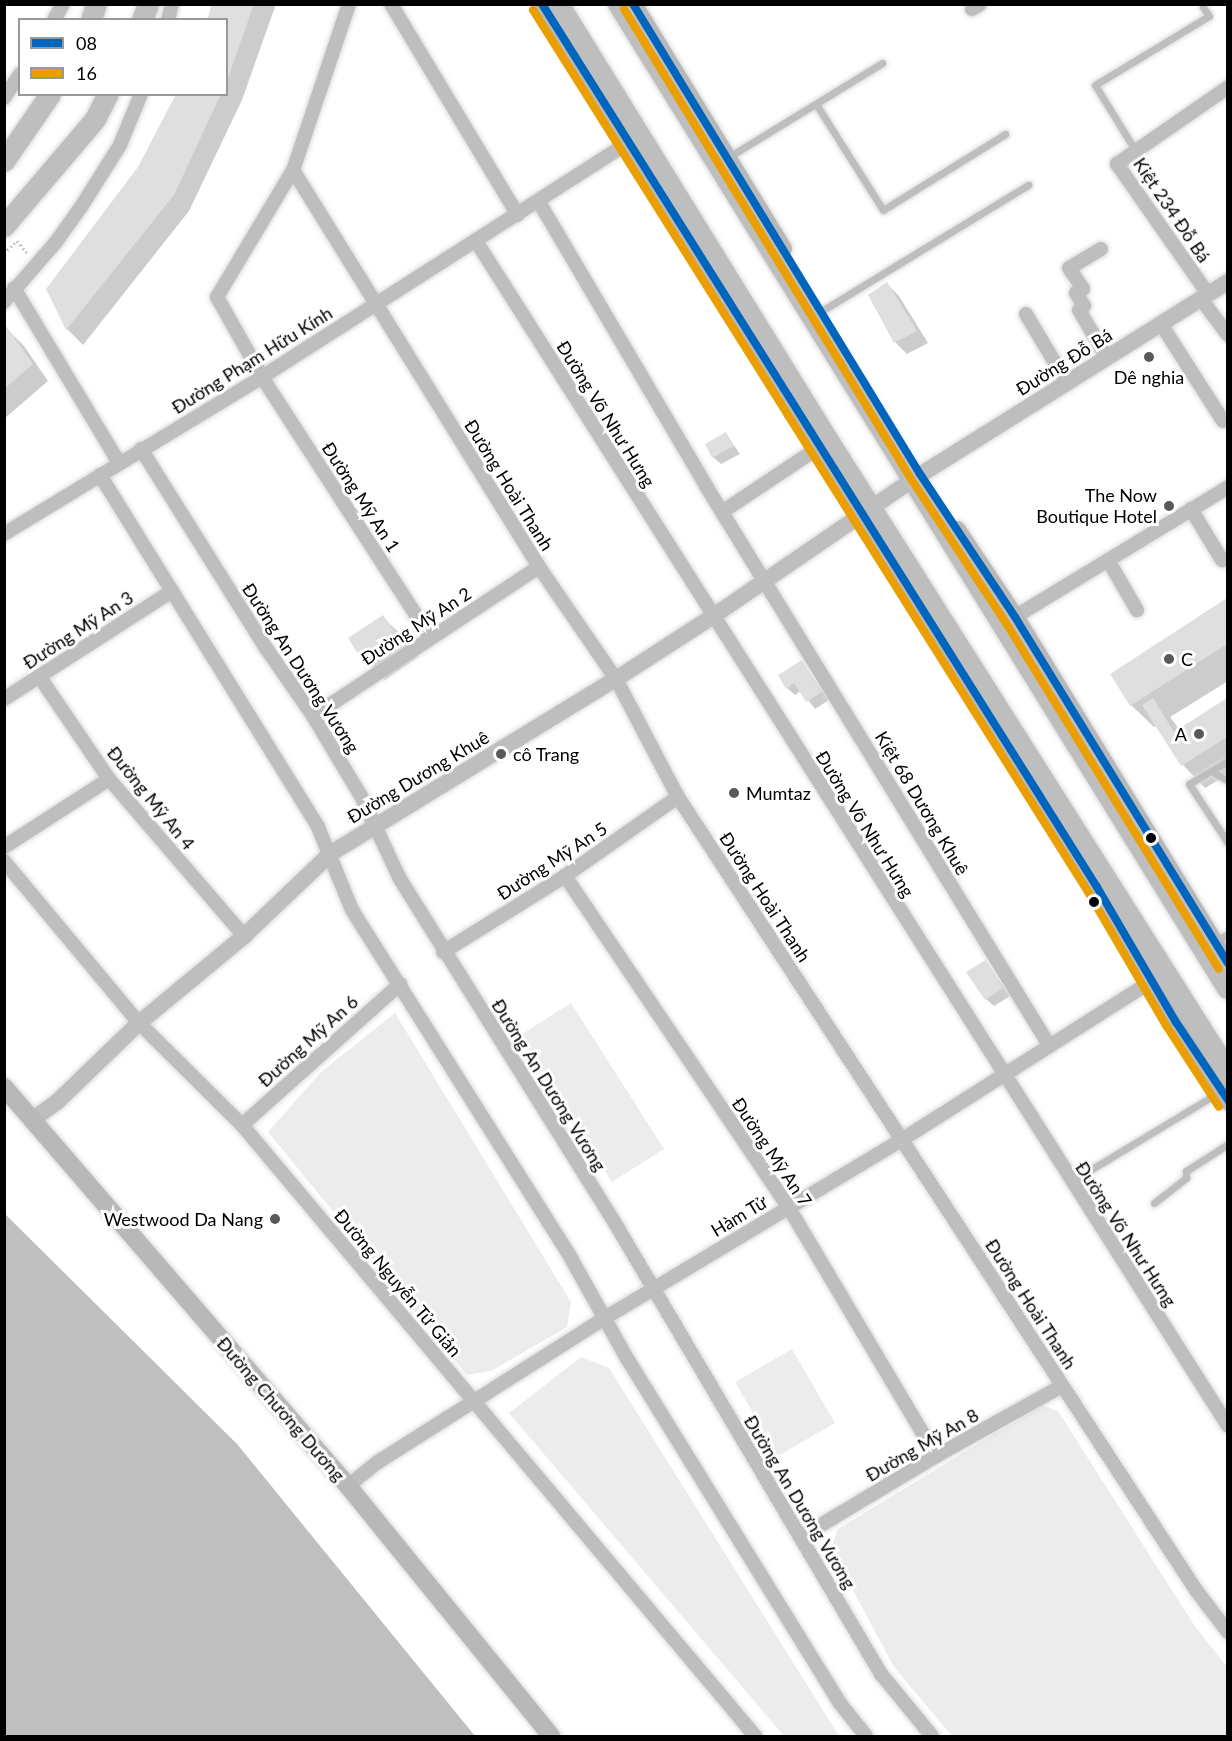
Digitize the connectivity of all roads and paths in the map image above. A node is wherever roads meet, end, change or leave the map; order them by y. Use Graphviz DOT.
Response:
graph roads {
  1 [pos="63,4"];
  2 [pos="349,4"];
  3 [pos="391,4"];
  4 [pos="542,4"];
  5 [pos="558,4"];
  6 [pos="619,4"];
  7 [pos="633,4"];
  8 [pos="1203,7"];
  9 [pos="55,18"];
  10 [pos="882,63"];
  11 [pos="18,78"];
  12 [pos="1227,87"];
  13 [pos="49,96"];
  14 [pos="107,96"];
  15 [pos="140,96"];
  16 [pos="4,98"];
  17 [pos="816,104"];
  18 [pos="1005,134"];
  19 [pos="627,144"];
  20 [pos="1135,150"];
  21 [pos="4,161"];
  22 [pos="723,161"];
  23 [pos="293,170"];
  24 [pos="1028,185"];
  25 [pos="539,202"];
  26 [pos="518,215"];
  27 [pos="11,234"];
  28 [pos="476,241"];
  29 [pos="1101,249"];
  30 [pos="4,253"];
  31 [pos="1227,282"];
  32 [pos="14,288"];
  33 [pos="1205,297"];
  34 [pos="4,302"];
  35 [pos="375,304"];
  36 [pos="817,314"];
  37 [pos="1026,314"];
  38 [pos="1161,324"];
  39 [pos="1227,335"];
  40 [pos="1107,358"];
  41 [pos="262,377"];
  42 [pos="1067,383"];
  43 [pos="1223,421"];
  44 [pos="818,448"];
  45 [pos="141,449"];
  46 [pos="119,463"];
  47 [pos="100,475"];
  48 [pos="916,477"];
  49 [pos="1227,487"];
  50 [pos="1191,509"];
  51 [pos="867,511"];
  52 [pos="722,512"];
  53 [pos="4,534"];
  54 [pos="1108,560"];
  55 [pos="1222,561"];
  56 [pos="539,567"];
  57 [pos="765,581"];
  58 [pos="172,591"];
  59 [pos="1137,610"];
  60 [pos="712,617"];
  61 [pos="1009,621"];
  62 [pos="430,638"];
  63 [pos="39,676"];
  64 [pos="616,679"];
  65 [pos="4,699"];
  66 [pos="313,716"];
  67 [pos="1227,760"];
  68 [pos="1211,771"];
  69 [pos="109,779"];
  70 [pos="1227,781"];
  71 [pos="678,797"];
  72 [pos="375,825"];
  73 [pos="1227,843"];
  74 [pos="4,847"];
  75 [pos="330,854"];
  76 [pos="4,861"];
  77 [pos="565,876"];
  78 [pos="244,936"];
  79 [pos="1215,942"];
  80 [pos="443,952"];
  81 [pos="1227,964"];
  82 [pos="1158,977"];
  83 [pos="400,984"];
  84 [pos="1227,988"];
  85 [pos="139,1023"];
  86 [pos="1049,1045"];
  87 [pos="1003,1074"];
  88 [pos="4,1088"];
  89 [pos="1225,1088"];
  90 [pos="32,1120"];
  91 [pos="242,1125"];
  92 [pos="903,1139"];
  93 [pos="1227,1144"];
  94 [pos="1071,1181"];
  95 [pos="1154,1203"];
  96 [pos="789,1208"];
  97 [pos="654,1289"];
  98 [pos="605,1318"];
  99 [pos="1062,1386"];
  100 [pos="474,1402"];
  101 [pos="1225,1418"];
  102 [pos="936,1456"];
  103 [pos="348,1486"];
  104 [pos="801,1537"];
  105 [pos="1227,1632"];
  106 [pos="551,1737"];
  107 [pos="755,1737"];
  108 [pos="866,1737"];
  109 [pos="932,1737"];
  1 -- 9 [label="street"];
  2 -- 23 [label="street"];
  3 -- 26 [label="street"];
  4 -- 19 [label="main road"];
  5 -- 51 [label="highway"];
  6 -- 22 [label="highway"];
  7 -- 22 [label="main road"];
  8 -- 20 [label="lane, Kiệt 234 Đỗ Bá"];
  10 -- 17 [label="lane"];
  11 -- 16 [label="street"];
  12 -- 20 [label="street, Kiệt 234 Đỗ Bá"];
  13 -- 21 [label="main road"];
  14 -- 27 [label="main road"];
  15 -- 32 [label="street"];
  17 -- 18 [label="lane"];
  17 -- 22 [label="lane"];
  19 -- 25 [label="street, Đường Phạm Hữu Kính"];
  19 -- 44 [label="main road"];
  20 -- 33 [label="street, Kiệt 234 Đỗ Bá"];
  22 -- 36 [label="highway"];
  23 -- 35 [label="street, Đường Hoài Thanh"];
  23 -- 41 [label="street, Đường Mỹ An 1"];
  24 -- 36 [label="lane"];
  25 -- 26 [label="street, Đường Phạm Hữu Kính"];
  25 -- 52 [label="street"];
  26 -- 28 [label="street, Đường Phạm Hữu Kính"];
  27 -- 30 [label="path"];
  28 -- 35 [label="street, Đường Phạm Hữu Kính"];
  28 -- 60 [label="street, Đường Võ Như Hưng"];
  29 -- 40 [label="street"];
  31 -- 33 [label="street, Đường Đỗ Bá"];
  32 -- 34 [label="street"];
  32 -- 46 [label="street"];
  33 -- 38 [label="street, Đường Đỗ Bá"];
  33 -- 39 [label="street"];
  35 -- 41 [label="street, Đường Phạm Hữu Kính"];
  35 -- 56 [label="street, Đường Hoài Thanh"];
  36 -- 48 [label="highway"];
  37 -- 42 [label="street"];
  38 -- 40 [label="street, Đường Đỗ Bá"];
  38 -- 43 [label="street"];
  40 -- 42 [label="street, Đường Đỗ Bá"];
  41 -- 45 [label="street, Đường Phạm Hữu Kính"];
  41 -- 62 [label="street, Đường Mỹ An 1"];
  42 -- 48 [label="street, Đường Đỗ Bá"];
  44 -- 51 [label="main road"];
  44 -- 52 [label="street"];
  45 -- 46 [label="street, Đường Phạm Hữu Kính"];
  45 -- 66 [label="street, Đường An Dương Vương"];
  46 -- 47 [label="street, Đường Phạm Hữu Kính"];
  47 -- 53 [label="street, Đường Phạm Hữu Kính"];
  47 -- 58 [label="street"];
  48 -- 51 [label="street, Đường Đỗ Bá"];
  48 -- 61 [label="main road"];
  48 -- 61 [label="highway"];
  49 -- 50 [label="street"];
  50 -- 54 [label="street"];
  50 -- 55 [label="street"];
  51 -- 57 [label="street, Đường Dương Khuê"];
  51 -- 82 [label="highway"];
  52 -- 57 [label="street"];
  54 -- 59 [label="street"];
  54 -- 61 [label="street"];
  56 -- 62 [label="street, Đường Mỹ An 2"];
  56 -- 64 [label="street, Đường Hoài Thanh"];
  57 -- 60 [label="street, Đường Dương Khuê"];
  57 -- 86 [label="street, Kiệt 68 Dương Khuê"];
  58 -- 63 [label="street, Đường Mỹ An 3"];
  58 -- 75 [label="street"];
  60 -- 64 [label="street, Đường Dương Khuê"];
  60 -- 87 [label="street, Đường Võ Như Hưng"];
  61 -- 79 [label="highway"];
  62 -- 66 [label="street, Đường Mỹ An 2"];
  63 -- 65 [label="street, Đường Mỹ An 3"];
  63 -- 69 [label="street, Đường Mỹ An 4"];
  64 -- 71 [label="street, Đường Hoài Thanh"];
  64 -- 72 [label="street, Đường Dương Khuê"];
  66 -- 72 [label="street, Đường An Dương Vương"];
  67 -- 68 [label="lane"];
  68 -- 70 [label="lane"];
  68 -- 73 [label="lane"];
  69 -- 74 [label="street"];
  69 -- 78 [label="street, Đường Mỹ An 4"];
  71 -- 77 [label="street, Đường Mỹ An 5"];
  71 -- 92 [label="street, Đường Hoài Thanh"];
  72 -- 75 [label="street, Đường Dương Khuê"];
  72 -- 80 [label="street, Đường An Dương Vương"];
  75 -- 78 [label="street, Đường Dương Khuê"];
  75 -- 83 [label="street"];
  76 -- 85 [label="street, Đường Nguyễn Tử Giản"];
  77 -- 80 [label="street, Đường Mỹ An 5"];
  77 -- 96 [label="street, Đường Mỹ An 7"];
  78 -- 85 [label="street, Đường Dương Khuê"];
  79 -- 81 [label="main road"];
  79 -- 84 [label="highway"];
  80 -- 97 [label="street, Đường An Dương Vương"];
  82 -- 86 [label="street, Hàm Tử"];
  82 -- 89 [label="highway"];
  83 -- 91 [label="street, Đường Mỹ An 6"];
  83 -- 98 [label="street"];
  85 -- 90 [label="street, Đường Dương Khuê"];
  85 -- 91 [label="street, Đường Nguyễn Tử Giản"];
  86 -- 87 [label="street, Hàm Tử"];
  87 -- 92 [label="street, Hàm Tử"];
  87 -- 94 [label="street, Đường Võ Như Hưng"];
  88 -- 90 [label="main road, Đường Chương Dương"];
  89 -- 94 [label="lane"];
  90 -- 103 [label="main road, Đường Chương Dương"];
  91 -- 100 [label="street, Đường Nguyễn Tử Giản"];
  92 -- 96 [label="street, Hàm Tử"];
  92 -- 99 [label="street, Đường Hoài Thanh"];
  93 -- 95 [label="lane"];
  94 -- 101 [label="street, Đường Võ Như Hưng"];
  96 -- 97 [label="street, Hàm Tử"];
  96 -- 102 [label="street, Đường Mỹ An 7"];
  97 -- 98 [label="street, Hàm Tử"];
  97 -- 104 [label="street, Đường An Dương Vương"];
  98 -- 100 [label="street, Hàm Tử"];
  98 -- 108 [label="street"];
  99 -- 102 [label="street, Đường Mỹ An 8"];
  99 -- 105 [label="street, Đường Hoài Thanh"];
  100 -- 103 [label="street, Hàm Tử"];
  100 -- 107 [label="street, Đường Nguyễn Tử Giản"];
  102 -- 104 [label="street, Đường Mỹ An 8"];
  103 -- 106 [label="main road, Đường Chương Dương"];
  104 -- 109 [label="street, Đường An Dương Vương"];
}
